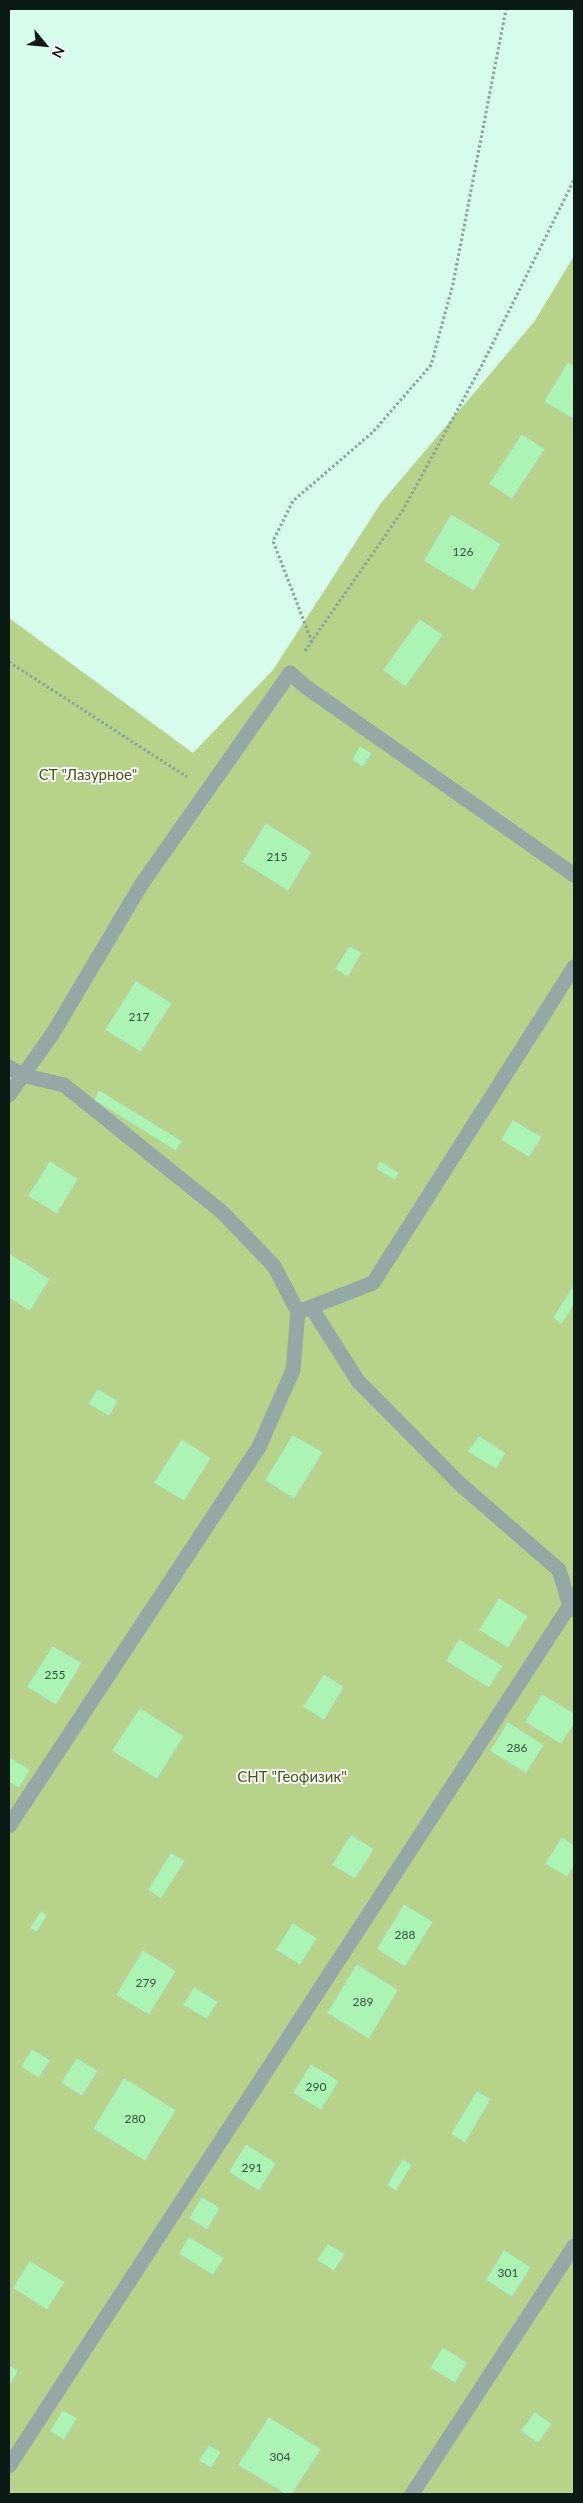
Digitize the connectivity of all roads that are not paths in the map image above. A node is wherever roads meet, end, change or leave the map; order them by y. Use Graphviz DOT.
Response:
graph roads {
  1 [pos="574,875"];
  2 [pos="574,967"];
  3 [pos="9,1066"];
  4 [pos="22,1075"];
  5 [pos="9,1096"];
  6 [pos="304,1310"];
  7 [pos="573,1605"];
  8 [pos="9,1826"];
  9 [pos="574,2246"];
  10 [pos="9,2466"];
  11 [pos="412,2494"];
  1 -- 4 [label="street"];
  2 -- 6 [label="street"];
  3 -- 4 [label="street"];
  4 -- 5 [label="street"];
  4 -- 6 [label="street"];
  6 -- 7 [label="street"];
  6 -- 8 [label="street"];
  7 -- 10 [label="street"];
  9 -- 11 [label="street"];
}
